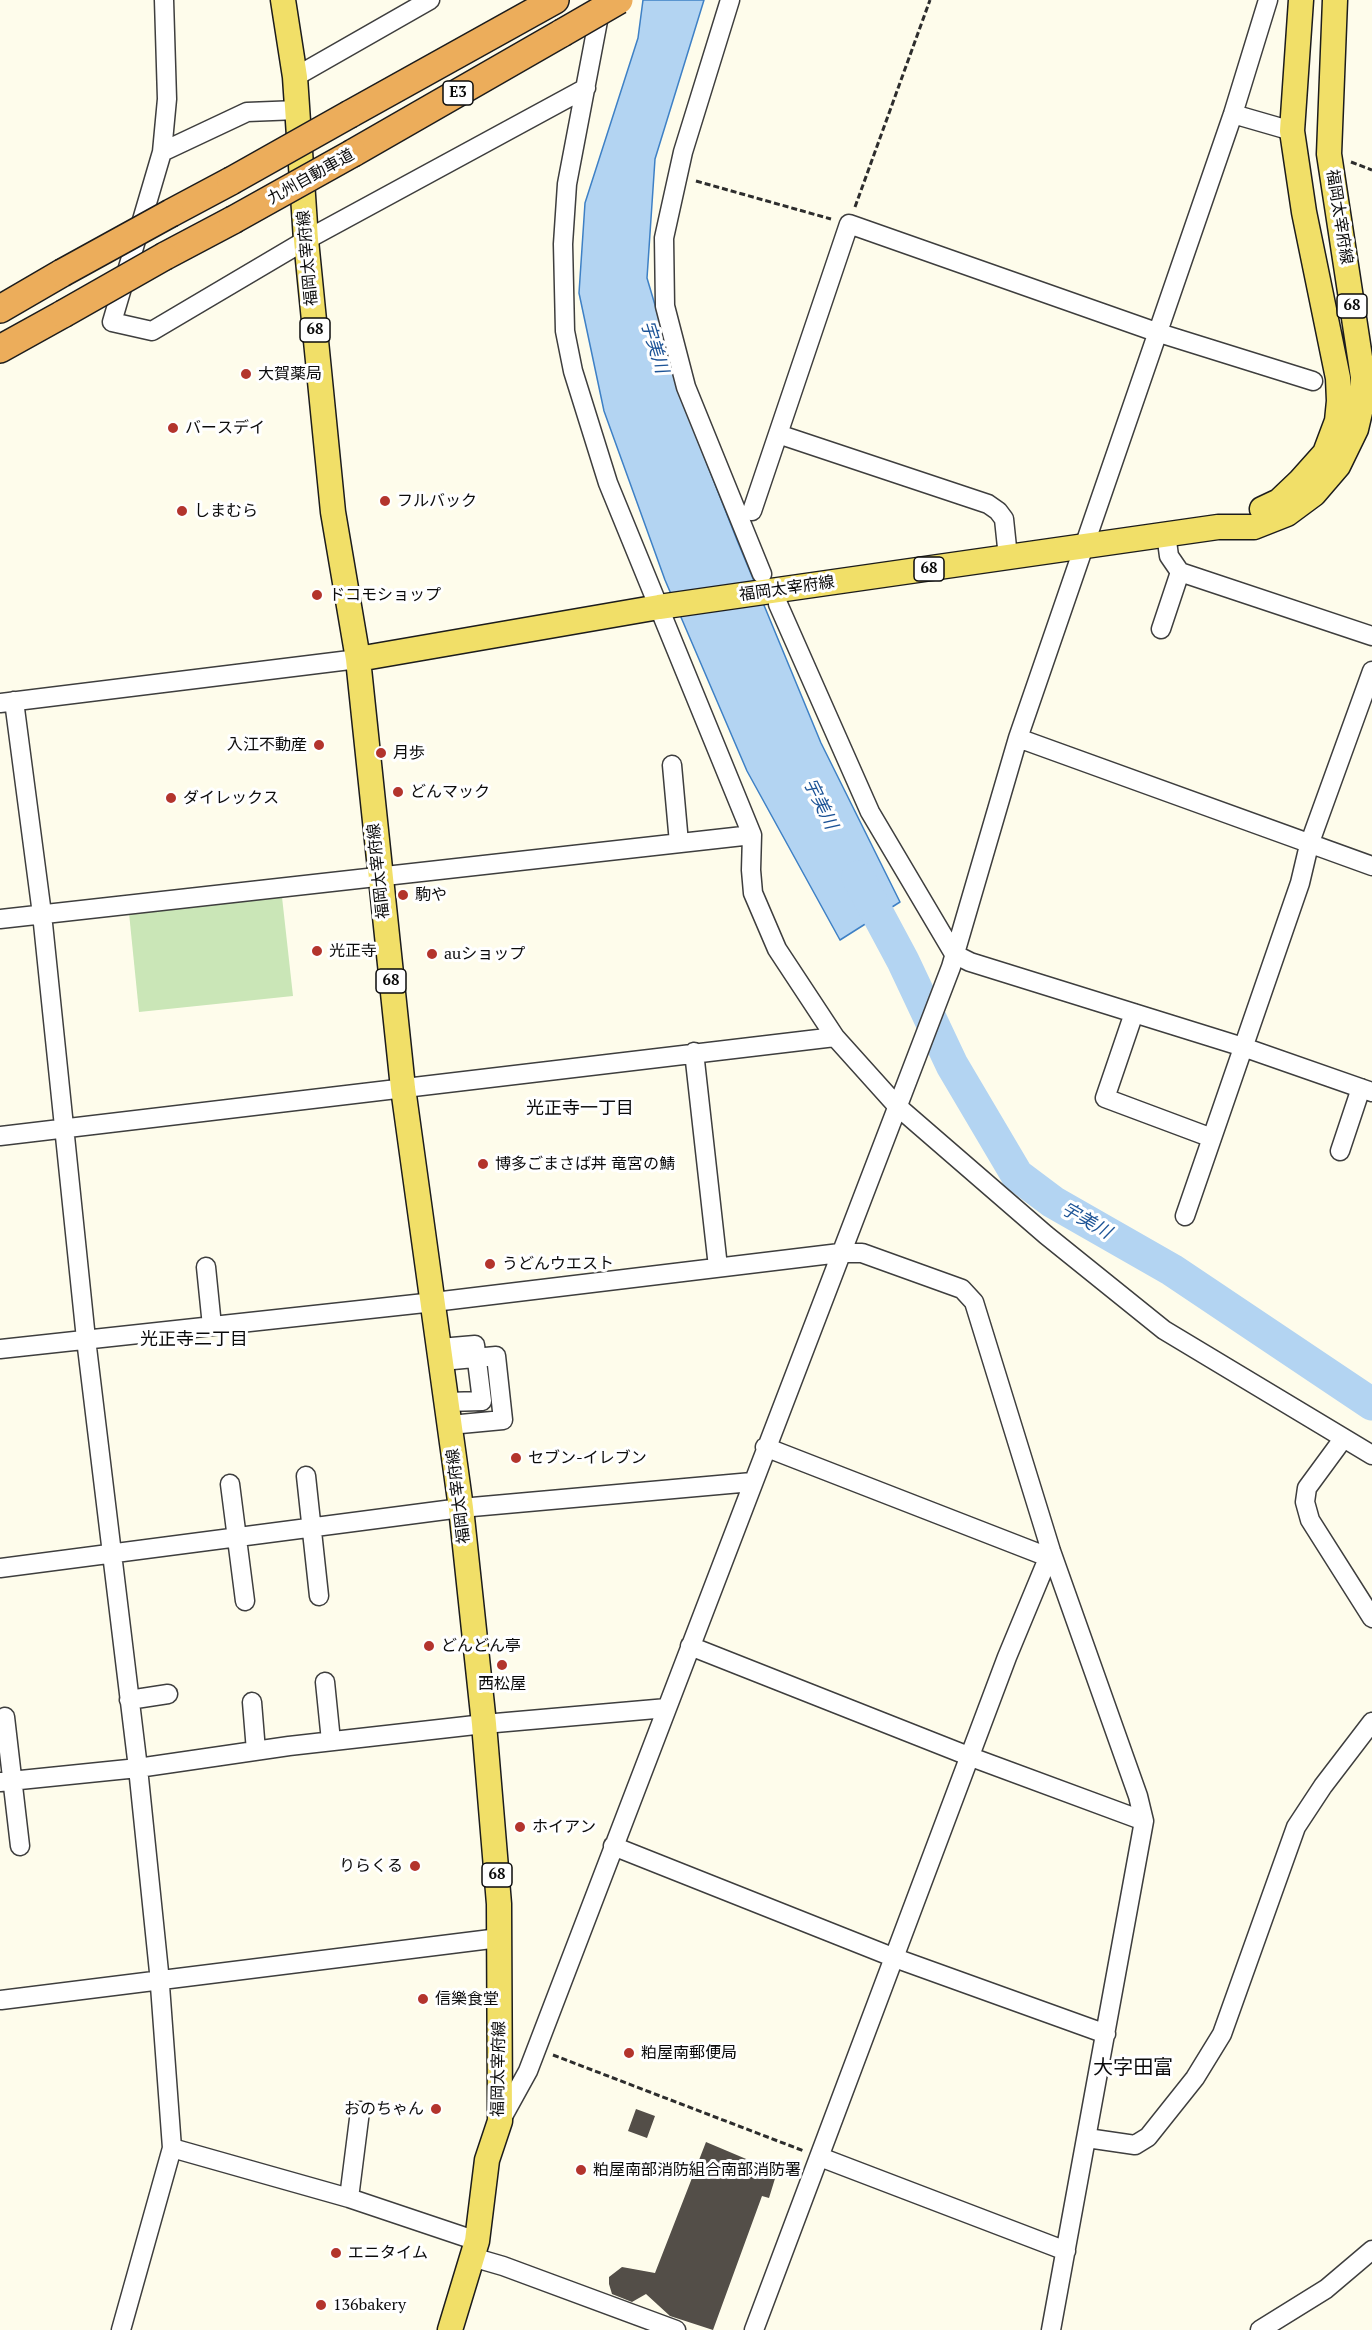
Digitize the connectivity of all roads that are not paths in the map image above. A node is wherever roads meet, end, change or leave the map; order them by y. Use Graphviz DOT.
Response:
graph roads {
  1 [pos="164,0"];
  2 [pos="283,0"];
  3 [pos="430,0"];
  4 [pos="555,0"];
  5 [pos="602,0"];
  6 [pos="619,0"];
  7 [pos="1268,0"];
  8 [pos="1301,0"];
  9 [pos="1335,0"];
  10 [pos="732,1"];
  11 [pos="413,5"];
  12 [pos="295,77"];
  13 [pos="586,88"];
  14 [pos="298,110"];
  15 [pos="1233,114"];
  16 [pos="1292,131"];
  17 [pos="162,152"];
  18 [pos="306,240"];
  19 [pos="0,309"];
  20 [pos="1156,332"];
  21 [pos="0,349"];
  22 [pos="1313,381"];
  23 [pos="778,434"];
  24 [pos="752,511"];
  25 [pos="1218,527"];
  26 [pos="1166,534"];
  27 [pos="1085,546"];
  28 [pos="1008,557"];
  29 [pos="1180,572"];
  30 [pos="771,590"];
  31 [pos="659,607"];
  32 [pos="1161,629"];
  33 [pos="1372,636"];
  34 [pos="358,659"];
  35 [pos="1372,670"];
  36 [pos="7,702"];
  37 [pos="1018,738"];
  38 [pos="672,765"];
  39 [pos="753,834"];
  40 [pos="680,843"];
  41 [pos="1309,845"];
  42 [pos="1372,866"];
  43 [pos="380,875"];
  44 [pos="42,914"];
  45 [pos="0,919"];
  46 [pos="952,960"];
  47 [pos="1134,1013"];
  48 [pos="835,1037"];
  49 [pos="1243,1047"];
  50 [pos="694,1052"];
  51 [pos="403,1088"];
  52 [pos="1366,1090"];
  53 [pos="897,1106"];
  54 [pos="65,1128"];
  55 [pos="0,1136"];
  56 [pos="1212,1138"];
  57 [pos="1340,1151"];
  58 [pos="1185,1215"];
  59 [pos="840,1253"];
  60 [pos="206,1267"];
  61 [pos="718,1267"];
  62 [pos="434,1302"];
  63 [pos="212,1326"];
  64 [pos="86,1340"];
  65 [pos="0,1349"];
  66 [pos="441,1355"];
  67 [pos="476,1358"];
  68 [pos="449,1413"];
  69 [pos="1343,1438"];
  70 [pos="765,1447"];
  71 [pos="1372,1455"];
  72 [pos="306,1476"];
  73 [pos="752,1482"];
  74 [pos="230,1484"];
  75 [pos="461,1508"];
  76 [pos="312,1528"];
  77 [pos="237,1538"];
  78 [pos="1050,1554"];
  79 [pos="111,1555"];
  80 [pos="0,1568"];
  81 [pos="319,1596"];
  82 [pos="245,1602"];
  83 [pos="1372,1618"];
  84 [pos="690,1646"];
  85 [pos="325,1682"];
  86 [pos="168,1694"];
  87 [pos="129,1700"];
  88 [pos="252,1702"];
  89 [pos="667,1708"];
  90 [pos="5,1717"];
  91 [pos="1372,1722"];
  92 [pos="484,1724"];
  93 [pos="331,1742"];
  94 [pos="256,1751"];
  95 [pos="971,1757"];
  96 [pos="138,1768"];
  97 [pos="6,1781"];
  98 [pos="1144,1821"];
  99 [pos="20,1846"];
  100 [pos="613,1846"];
  101 [pos="499,1938"];
  102 [pos="895,1958"];
  103 [pos="160,1981"];
  104 [pos="1,2000"];
  105 [pos="1106,2034"];
  106 [pos="360,2111"];
  107 [pos="500,2121"];
  108 [pos="1087,2138"];
  109 [pos="172,2148"];
  110 [pos="820,2157"];
  111 [pos="349,2198"];
  112 [pos="475,2249"];
  113 [pos="1372,2250"];
  114 [pos="1066,2251"];
  115 [pos="121,2330"];
  116 [pos="450,2330"];
  117 [pos="676,2330"];
  118 [pos="754,2330"];
  119 [pos="1051,2330"];
  120 [pos="1260,2330"];
  1 -- 17 [label="street"];
  2 -- 12 [label="main road, 福岡太宰府線 / 68"];
  3 -- 11 [label="street"];
  4 -- 19 [label="highway, E3, bridge"];
  5 -- 13 [label="street"];
  6 -- 21 [label="highway, 九州自動車道 / E3, bridge"];
  7 -- 15 [label="street"];
  8 -- 16 [label="main road, 福岡太宰府線 / 68"];
  9 -- 25 [label="main road, 福岡太宰府線 / 68"];
  10 -- 30 [label="street"];
  11 -- 12 [label="street"];
  12 -- 14 [label="main road, 福岡太宰府線 / 68"];
  13 -- 18 [label="street"];
  13 -- 31 [label="street"];
  14 -- 17 [label="street"];
  14 -- 18 [label="main road, 福岡太宰府線 / 68"];
  15 -- 16 [label="street"];
  15 -- 20 [label="street"];
  16 -- 25 [label="main road, 福岡太宰府線 / 68"];
  17 -- 18 [label="street"];
  18 -- 34 [label="main road, 福岡太宰府線 / 68"];
  20 -- 22 [label="street"];
  20 -- 23 [label="street"];
  20 -- 27 [label="street"];
  23 -- 24 [label="street"];
  23 -- 28 [label="street"];
  25 -- 26 [label="main road, 福岡太宰府線 / 68"];
  26 -- 27 [label="main road, 福岡太宰府線 / 68"];
  26 -- 29 [label="street"];
  27 -- 28 [label="main road, 福岡太宰府線 / 68"];
  27 -- 37 [label="street"];
  28 -- 30 [label="main road, 福岡太宰府線 / 68"];
  29 -- 32 [label="street"];
  29 -- 33 [label="street"];
  30 -- 31 [label="main road, 福岡太宰府線 / 68"];
  30 -- 46 [label="street"];
  31 -- 34 [label="main road, 福岡太宰府線 / 68"];
  31 -- 39 [label="street"];
  34 -- 36 [label="street"];
  34 -- 43 [label="main road, 福岡太宰府線 / 68"];
  35 -- 41 [label="street"];
  36 -- 44 [label="street"];
  37 -- 41 [label="street"];
  37 -- 46 [label="street"];
  38 -- 40 [label="street"];
  39 -- 40 [label="street"];
  39 -- 48 [label="street"];
  40 -- 43 [label="street"];
  41 -- 42 [label="street"];
  41 -- 49 [label="street"];
  43 -- 44 [label="street"];
  43 -- 51 [label="main road, 福岡太宰府線 / 68"];
  44 -- 45 [label="street"];
  44 -- 54 [label="street"];
  46 -- 47 [label="street"];
  46 -- 53 [label="street"];
  47 -- 49 [label="street"];
  47 -- 56 [label="street"];
  48 -- 50 [label="street"];
  48 -- 53 [label="street"];
  49 -- 52 [label="street"];
  49 -- 56 [label="street"];
  50 -- 51 [label="street"];
  50 -- 61 [label="street"];
  51 -- 54 [label="street"];
  51 -- 62 [label="main road, 福岡太宰府線 / 68"];
  52 -- 57 [label="street"];
  53 -- 59 [label="street"];
  53 -- 69 [label="street"];
  54 -- 55 [label="street"];
  54 -- 64 [label="street"];
  56 -- 58 [label="street"];
  59 -- 61 [label="street"];
  59 -- 70 [label="street"];
  59 -- 78 [label="street"];
  60 -- 63 [label="street"];
  61 -- 62 [label="street"];
  62 -- 63 [label="street"];
  62 -- 66 [label="main road, 福岡太宰府線 / 68"];
  63 -- 64 [label="street"];
  64 -- 65 [label="street"];
  64 -- 79 [label="street"];
  66 -- 67 [label="street"];
  66 -- 68 [label="main road, 福岡太宰府線 / 68"];
  67 -- 68 [label="street"];
  67 -- 68 [label="street"];
  68 -- 75 [label="main road, 福岡太宰府線 / 68"];
  69 -- 71 [label="street"];
  69 -- 83 [label="street"];
  70 -- 73 [label="street"];
  70 -- 78 [label="street"];
  72 -- 76 [label="street"];
  73 -- 75 [label="street"];
  73 -- 84 [label="street"];
  74 -- 77 [label="street"];
  75 -- 76 [label="street"];
  75 -- 92 [label="main road, 福岡太宰府線 / 68"];
  76 -- 77 [label="street"];
  76 -- 81 [label="street"];
  77 -- 79 [label="street"];
  77 -- 82 [label="street"];
  78 -- 95 [label="street"];
  78 -- 98 [label="street"];
  79 -- 80 [label="street"];
  79 -- 87 [label="street"];
  84 -- 89 [label="street"];
  84 -- 95 [label="street"];
  85 -- 93 [label="street"];
  86 -- 87 [label="street"];
  87 -- 96 [label="street"];
  88 -- 94 [label="street"];
  89 -- 92 [label="street"];
  89 -- 100 [label="street"];
  90 -- 97 [label="street"];
  91 -- 108 [label="street"];
  92 -- 93 [label="street"];
  92 -- 101 [label="main road, 福岡太宰府線 / 68"];
  93 -- 94 [label="street"];
  94 -- 96 [label="street"];
  95 -- 98 [label="street"];
  95 -- 102 [label="street"];
  96 -- 97 [label="street"];
  96 -- 103 [label="street"];
  97 -- 99 [label="street"];
  98 -- 105 [label="street"];
  100 -- 102 [label="street"];
  100 -- 107 [label="street"];
  101 -- 103 [label="street"];
  101 -- 107 [label="main road, 福岡太宰府線 / 68"];
  102 -- 105 [label="street"];
  102 -- 110 [label="street"];
  103 -- 104 [label="street"];
  103 -- 109 [label="street"];
  105 -- 108 [label="street"];
  106 -- 111 [label="street"];
  107 -- 112 [label="main road, 福岡太宰府線 / 68"];
  108 -- 114 [label="street"];
  109 -- 111 [label="street"];
  109 -- 115 [label="street"];
  110 -- 114 [label="street"];
  110 -- 118 [label="street"];
  111 -- 112 [label="street"];
  112 -- 116 [label="main road, 福岡太宰府線 / 68"];
  112 -- 117 [label="street"];
  113 -- 120 [label="street"];
  114 -- 119 [label="street"];
}
